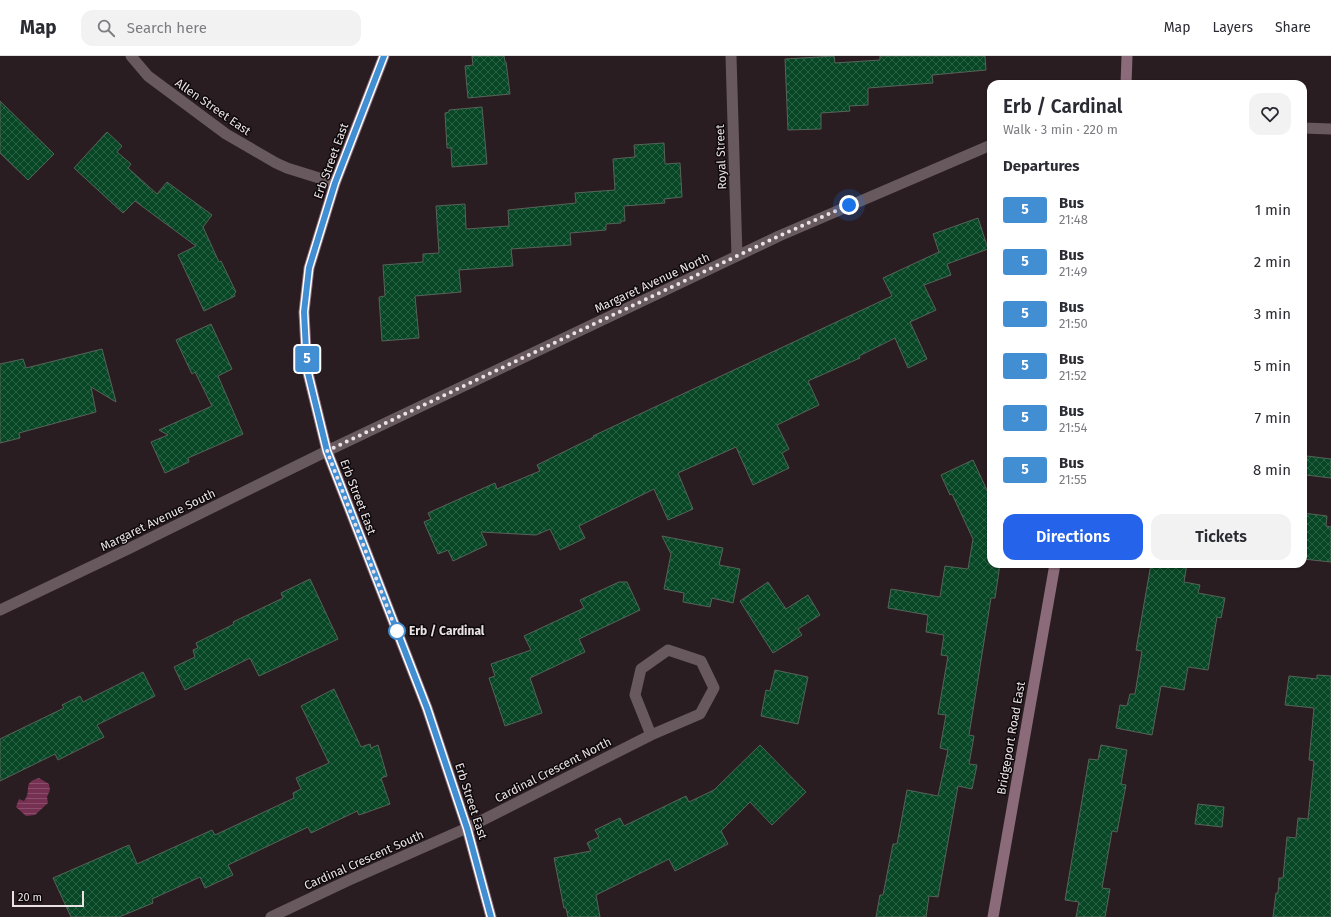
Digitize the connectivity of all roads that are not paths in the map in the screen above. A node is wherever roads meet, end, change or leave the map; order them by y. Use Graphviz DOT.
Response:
graph roads {
  1 [pos="131,56"];
  2 [pos="384,56"];
  3 [pos="731,56"];
  4 [pos="1127,56"];
  5 [pos="1126,80"];
  6 [pos="1307,128"];
  7 [pos="1331,129"];
  8 [pos="987,147"];
  9 [pos="335,183"];
  10 [pos="737,256"];
  11 [pos="327,451"];
  12 [pos="1054,568"];
  13 [pos="0,610"];
  14 [pos="651,736"];
  15 [pos="467,828"];
  16 [pos="271,917"];
  17 [pos="491,917"];
  18 [pos="993,917"];
  1 -- 9 [label="street, Allen Street East"];
  2 -- 9 [label="main road, Erb Street East"];
  3 -- 10 [label="street, Royal Street"];
  4 -- 5 [label="main road"];
  6 -- 7 [label="street"];
  8 -- 10 [label="street, Margaret Avenue North"];
  9 -- 11 [label="main road, Erb Street East"];
  10 -- 11 [label="street, Margaret Avenue North"];
  11 -- 13 [label="street, Margaret Avenue South"];
  11 -- 15 [label="main road, Erb Street East"];
  12 -- 18 [label="main road, Bridgeport Road East"];
  14 -- 14 [label="street, Cardinal Crescent North"];
  14 -- 15 [label="street, Cardinal Crescent North"];
  15 -- 16 [label="street, Cardinal Crescent South"];
  15 -- 17 [label="main road, Erb Street East"];
}
